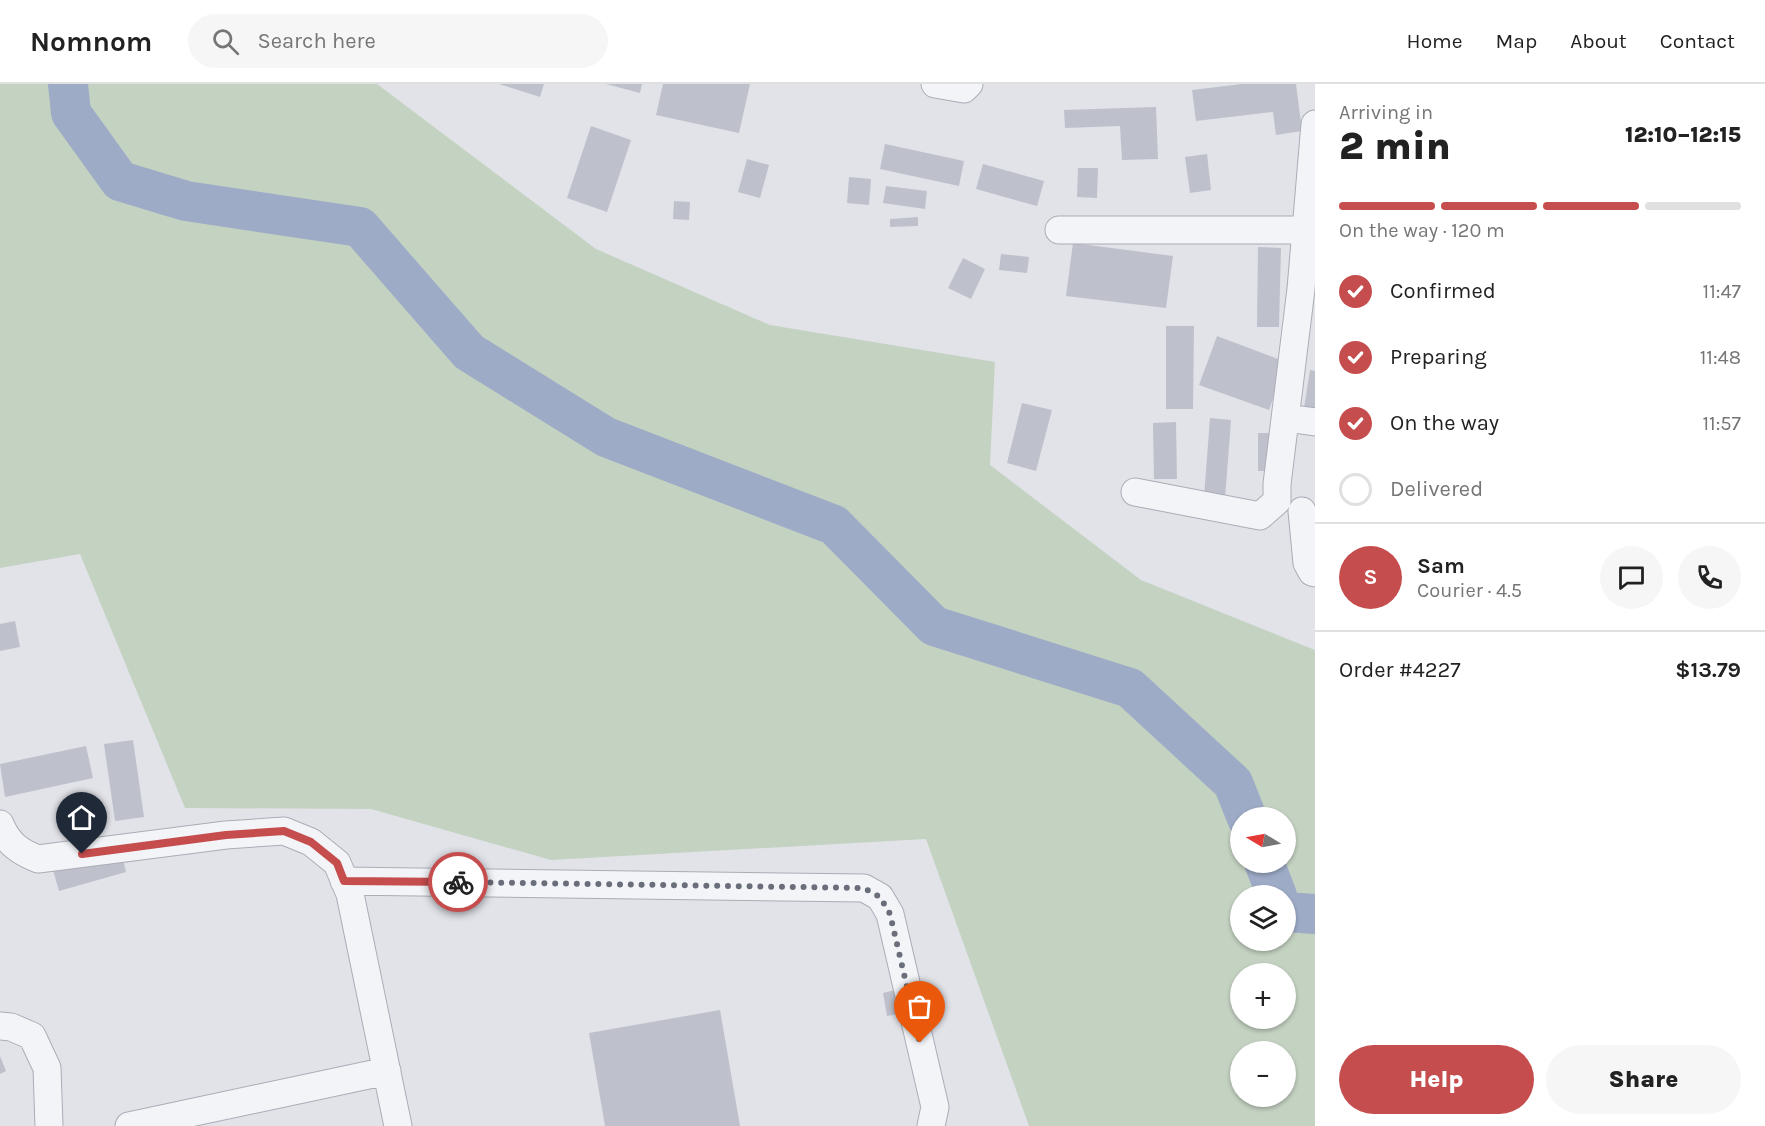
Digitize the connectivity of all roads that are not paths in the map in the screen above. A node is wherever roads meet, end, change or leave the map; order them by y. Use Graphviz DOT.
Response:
graph roads {
  1 [pos="935,84"];
  2 [pos="969,84"];
  3 [pos="1315,124"];
  4 [pos="1312,201"];
  5 [pos="1059,230"];
  6 [pos="1307,230"];
  7 [pos="1286,418"];
  8 [pos="1315,422"];
  9 [pos="1135,492"];
  10 [pos="1276,501"];
  11 [pos="1309,511"];
  12 [pos="1315,573"];
  13 [pos="0,825"];
  14 [pos="344,881"];
  15 [pos="0,1026"];
  16 [pos="387,1071"];
  17 [pos="49,1126"];
  18 [pos="129,1126"];
  19 [pos="398,1126"];
  20 [pos="931,1126"];
  1 -- 2 [label="street"];
  3 -- 4 [label="street"];
  4 -- 6 [label="street"];
  5 -- 6 [label="street"];
  6 -- 7 [label="street"];
  7 -- 8 [label="street"];
  7 -- 10 [label="street"];
  9 -- 10 [label="street"];
  10 -- 11 [label="street"];
  11 -- 12 [label="street"];
  13 -- 14 [label="street"];
  14 -- 16 [label="street"];
  14 -- 20 [label="street"];
  15 -- 17 [label="street"];
  16 -- 18 [label="street"];
  16 -- 19 [label="street"];
}
